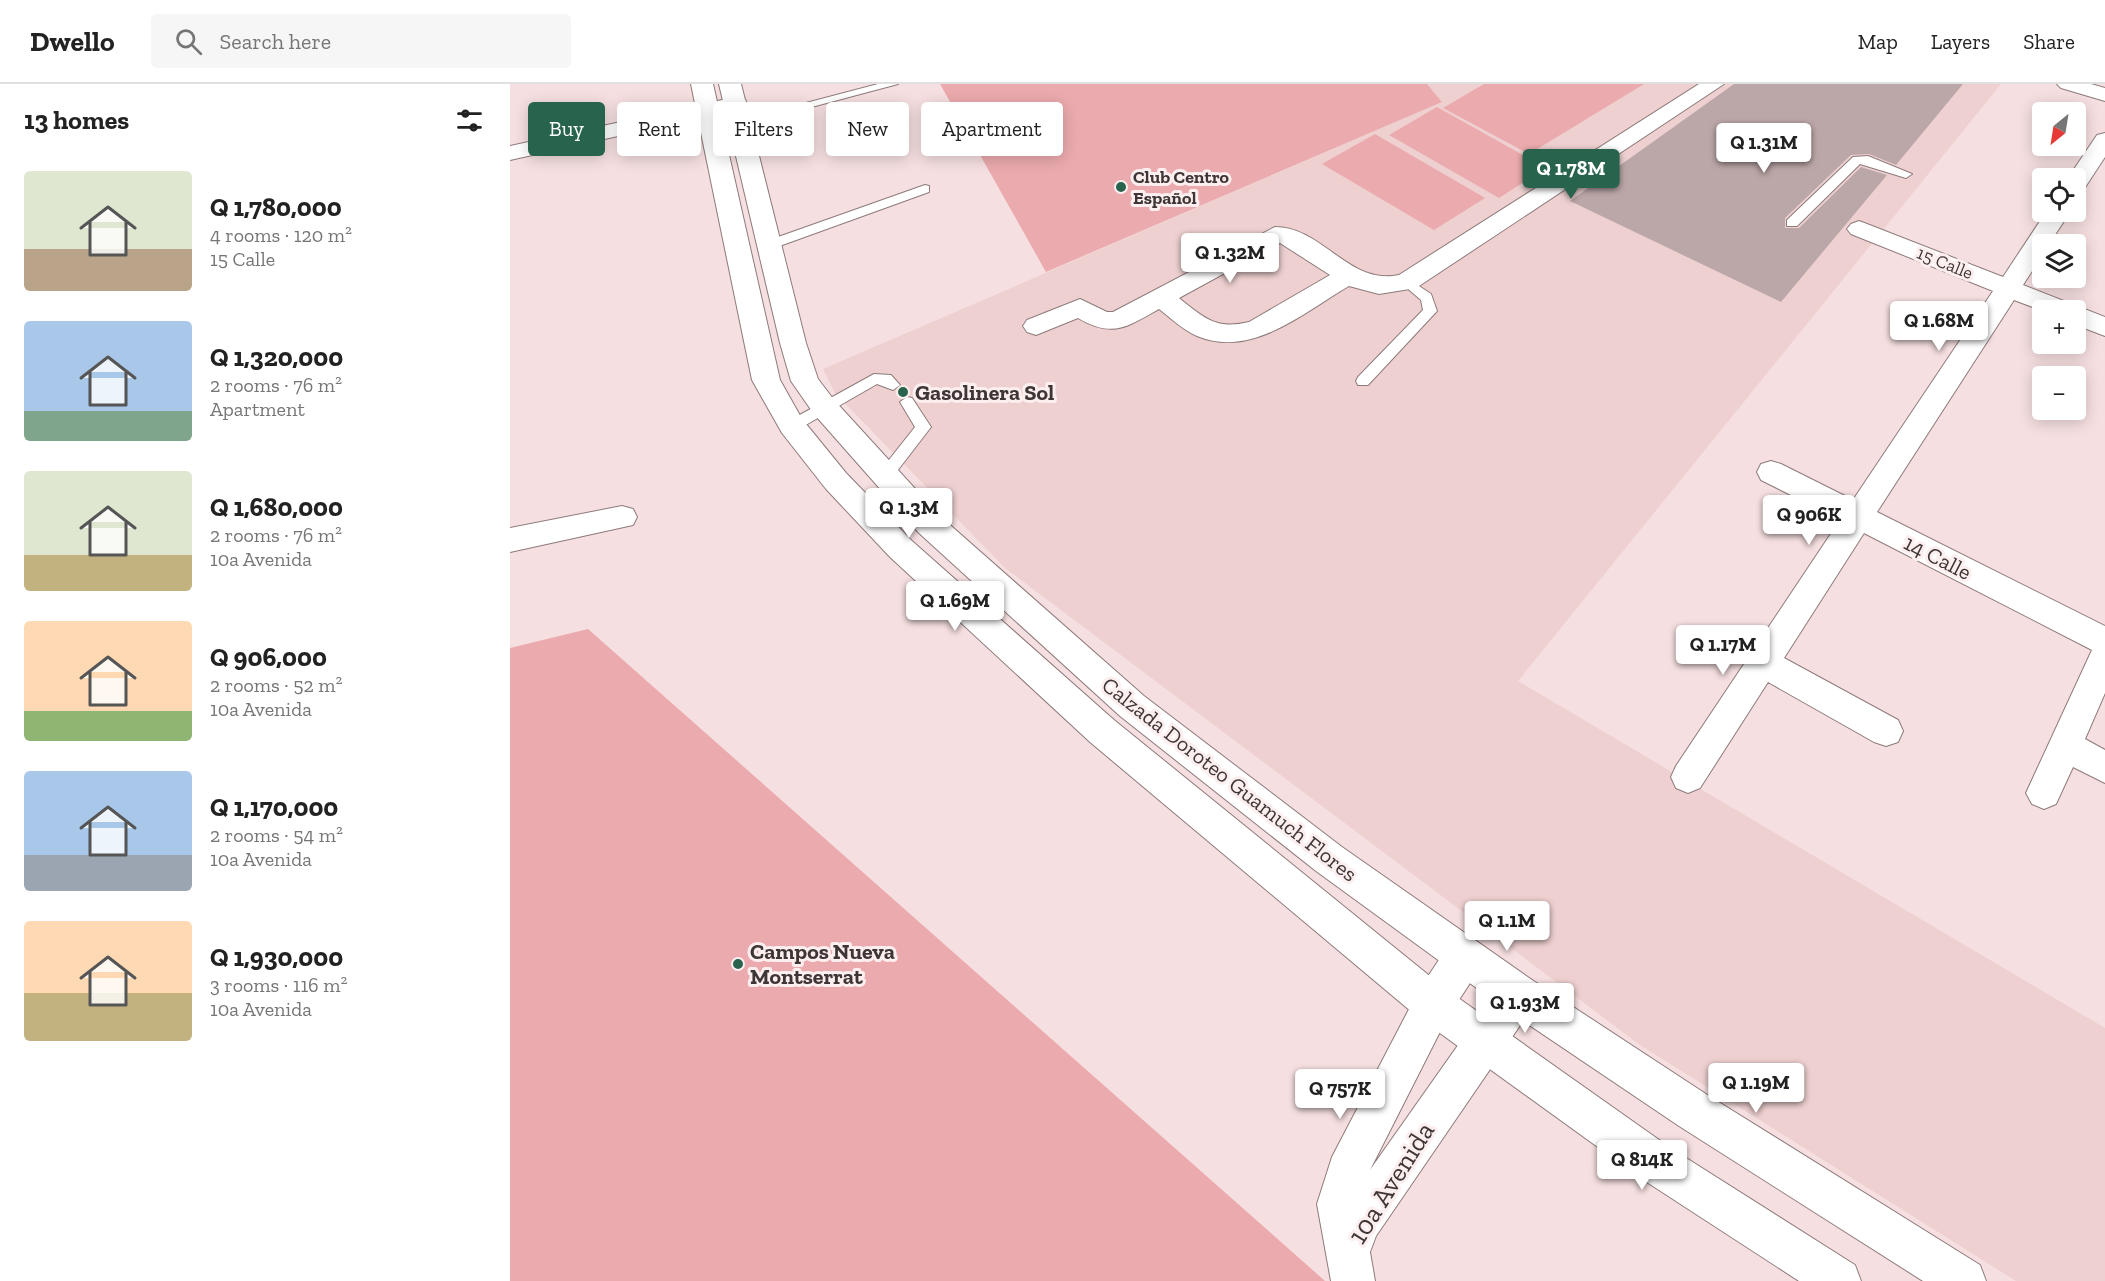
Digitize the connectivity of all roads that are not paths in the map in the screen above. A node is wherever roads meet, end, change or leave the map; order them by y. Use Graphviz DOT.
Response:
graph roads {
  1 [pos="892,84"];
  2 [pos="1713,84"];
  3 [pos="2068,84"];
  4 [pos="2105,95"];
  5 [pos="723,101"];
  6 [pos="2105,140"];
  7 [pos="510,153"];
  8 [pos="2086,169"];
  9 [pos="1906,174"];
  10 [pos="925,189"];
  11 [pos="2051,222"];
  12 [pos="1792,223"];
  13 [pos="1859,229"];
  14 [pos="769,244"];
  15 [pos="1348,275"];
  16 [pos="1407,282"];
  17 [pos="2008,288"];
  18 [pos="1161,297"];
  19 [pos="2039,300"];
  20 [pos="2086,319"];
  21 [pos="1036,326"];
  22 [pos="2105,327"];
  23 [pos="1363,381"];
  24 [pos="893,385"];
  25 [pos="907,402"];
  26 [pos="824,407"];
  27 [pos="792,426"];
  28 [pos="1771,472"];
  29 [pos="885,475"];
  30 [pos="915,509"];
  31 [pos="622,517"];
  32 [pos="1857,517"];
  33 [pos="880,527"];
  34 [pos="510,540"];
  35 [pos="2105,641"];
  36 [pos="2105,656"];
  37 [pos="1762,662"];
  38 [pos="1886,731"];
  39 [pos="2065,746"];
  40 [pos="2105,767"];
  41 [pos="1688,777"];
  42 [pos="2044,793"];
  43 [pos="1464,957"];
  44 [pos="1518,994"];
  45 [pos="1433,1004"];
  46 [pos="1485,1041"];
  47 [pos="1350,1267"];
  48 [pos="1839,1281"];
  49 [pos="1964,1281"];
  1 -- 5 [label="lane"];
  2 -- 16 [label="main road"];
  3 -- 4 [label="main road"];
  5 -- 7 [label="main road"];
  5 -- 14 [label="main road, Calzada Doroteo Guamuch Flores"];
  5 -- 27 [label="main road, Calzada Doroteo Guamuch Flores"];
  6 -- 8 [label="main road"];
  9 -- 12 [label="lane"];
  10 -- 14 [label="lane"];
  11 -- 17 [label="main road"];
  13 -- 17 [label="main road, 15 Calle"];
  14 -- 26 [label="main road, Calzada Doroteo Guamuch Flores"];
  15 -- 16 [label="main road"];
  15 -- 18 [label="main road"];
  15 -- 18 [label="main road"];
  16 -- 23 [label="lane"];
  17 -- 19 [label="main road, 15 Calle"];
  17 -- 32 [label="main road"];
  18 -- 21 [label="main road"];
  20 -- 22 [label="main road"];
  24 -- 26 [label="lane"];
  25 -- 29 [label="lane"];
  26 -- 27 [label="lane"];
  26 -- 29 [label="main road, Calzada Doroteo Guamuch Flores"];
  27 -- 33 [label="main road, Calzada Doroteo Guamuch Flores"];
  28 -- 32 [label="main road, 14 Calle"];
  29 -- 30 [label="main road, Calzada Doroteo Guamuch Flores"];
  30 -- 33 [label="main road"];
  30 -- 43 [label="main road, Calzada Doroteo Guamuch Flores"];
  31 -- 34 [label="main road"];
  32 -- 35 [label="main road, 14 Calle"];
  32 -- 37 [label="main road"];
  33 -- 45 [label="main road, Calzada Doroteo Guamuch Flores"];
  36 -- 39 [label="main road"];
  37 -- 38 [label="main road"];
  37 -- 41 [label="main road"];
  39 -- 40 [label="main road"];
  39 -- 42 [label="main road"];
  43 -- 44 [label="main road, Calzada Doroteo Guamuch Flores"];
  43 -- 45 [label="main road, 10a Avenida"];
  44 -- 46 [label="main road, 10a Avenida"];
  44 -- 49 [label="main road, Calzada Doroteo Guamuch Flores"];
  45 -- 46 [label="main road, Calzada Doroteo Guamuch Flores"];
  45 -- 47 [label="main road, 10a Avenida"];
  46 -- 47 [label="main road, 10a Avenida"];
  46 -- 48 [label="main road, Calzada Doroteo Guamuch Flores"];
}
